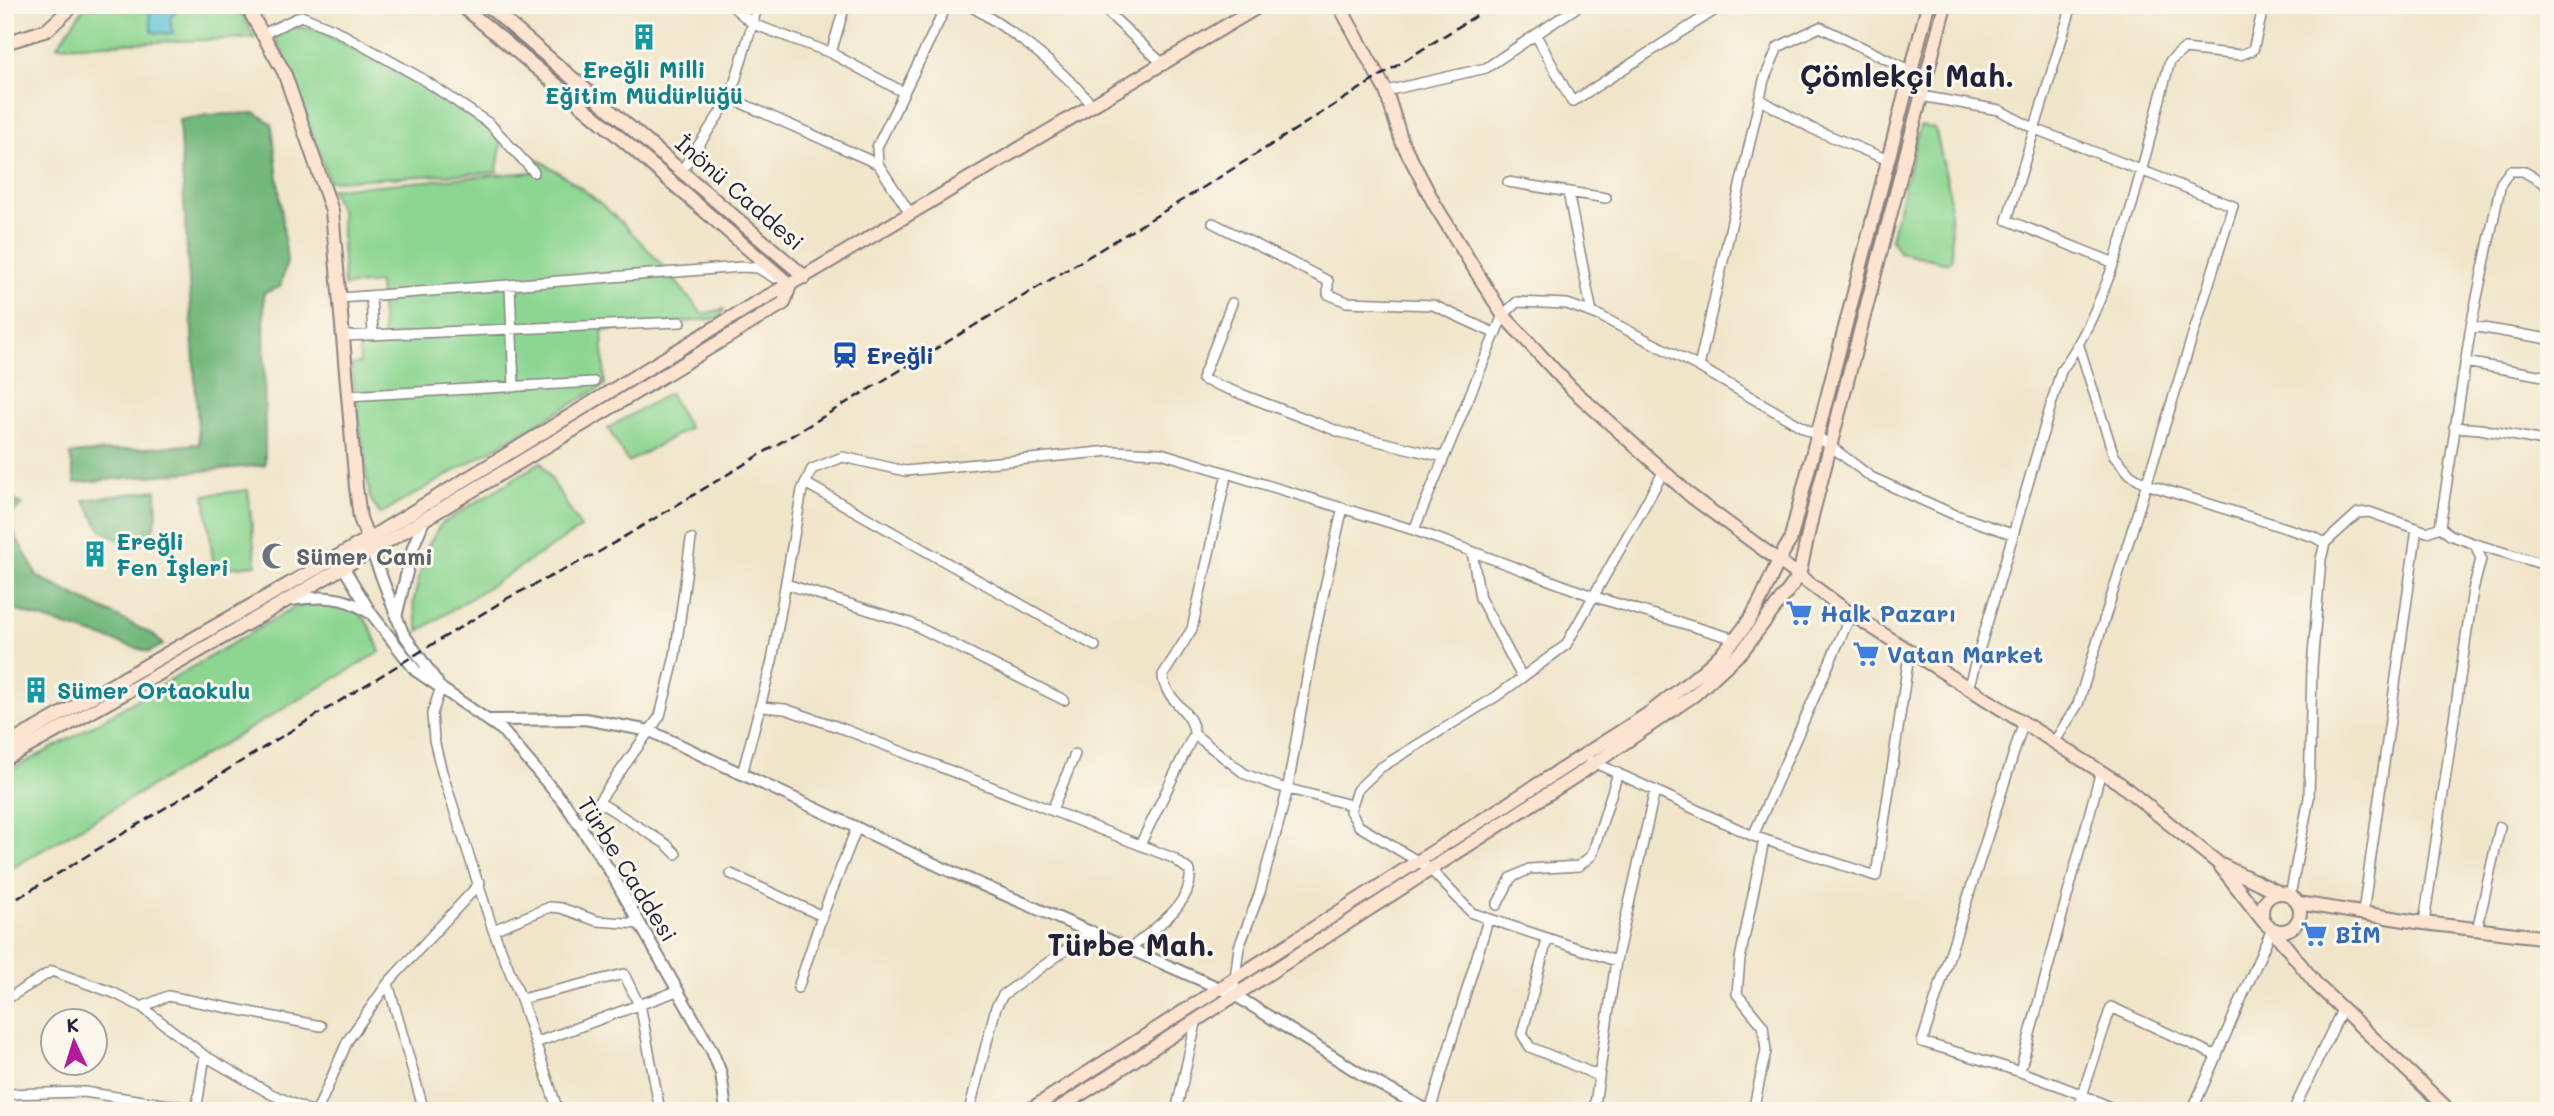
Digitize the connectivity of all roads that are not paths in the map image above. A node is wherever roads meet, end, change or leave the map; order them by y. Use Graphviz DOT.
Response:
graph roads {
  1 [pos="246,5"];
  2 [pos="461,5"];
  3 [pos="486,5"];
  4 [pos="731,5"];
  5 [pos="758,5"];
  6 [pos="845,5"];
  7 [pos="947,5"];
  8 [pos="969,5"];
  9 [pos="1100,5"];
  10 [pos="1261,5"];
  11 [pos="1339,5"];
  12 [pos="1580,5"];
  13 [pos="1723,5"];
  14 [pos="1945,5"];
  15 [pos="2072,5"];
  16 [pos="2264,5"];
  17 [pos="68,8"];
  18 [pos="1924,8"];
  19 [pos="753,24"];
  20 [pos="261,35"];
  21 [pos="1536,35"];
  22 [pos="5,43"];
  23 [pos="831,52"];
  24 [pos="1164,65"];
  25 [pos="1911,71"];
  26 [pos="1386,91"];
  27 [pos="903,92"];
  28 [pos="1922,96"];
  29 [pos="730,98"];
  30 [pos="1759,99"];
  31 [pos="1093,106"];
  32 [pos="2035,129"];
  33 [pos="1888,160"];
  34 [pos="878,164"];
  35 [pos="682,170"];
  36 [pos="2140,170"];
  37 [pos="534,172"];
  38 [pos="1508,182"];
  39 [pos="2549,186"];
  40 [pos="1568,192"];
  41 [pos="1606,198"];
  42 [pos="910,213"];
  43 [pos="1213,223"];
  44 [pos="2112,262"];
  45 [pos="805,276"];
  46 [pos="790,285"];
  47 [pos="510,286"];
  48 [pos="370,296"];
  49 [pos="340,298"];
  50 [pos="1232,303"];
  51 [pos="1592,313"];
  52 [pos="1503,316"];
  53 [pos="681,322"];
  54 [pos="2471,326"];
  55 [pos="513,330"];
  56 [pos="373,334"];
  57 [pos="1496,334"];
  58 [pos="344,336"];
  59 [pos="2549,339"];
  60 [pos="2079,346"];
  61 [pos="2465,362"];
  62 [pos="1699,368"];
  63 [pos="2549,377"];
  64 [pos="594,382"];
  65 [pos="514,387"];
  66 [pos="347,396"];
  67 [pos="2454,427"];
  68 [pos="1816,435"];
  69 [pos="2549,442"];
  70 [pos="1830,445"];
  71 [pos="1444,457"];
  72 [pos="1664,471"];
  73 [pos="1227,473"];
  74 [pos="805,483"];
  75 [pos="2146,484"];
  76 [pos="1342,511"];
  77 [pos="423,523"];
  78 [pos="2440,527"];
  79 [pos="2417,528"];
  80 [pos="1414,530"];
  81 [pos="2012,534"];
  82 [pos="368,539"];
  83 [pos="691,539"];
  84 [pos="2325,543"];
  85 [pos="2475,544"];
  86 [pos="1472,552"];
  87 [pos="371,554"];
  88 [pos="1778,559"];
  89 [pos="341,563"];
  90 [pos="2549,566"];
  91 [pos="1799,576"];
  92 [pos="786,584"];
  93 [pos="1595,597"];
  94 [pos="291,600"];
  95 [pos="371,613"];
  96 [pos="1852,614"];
  97 [pos="396,618"];
  98 [pos="1735,639"];
  99 [pos="1095,646"];
  100 [pos="1910,649"];
  101 [pos="1522,677"];
  102 [pos="1969,685"];
  103 [pos="440,687"];
  104 [pos="1064,700"];
  105 [pos="762,707"];
  106 [pos="490,720"];
  107 [pos="2024,721"];
  108 [pos="650,731"];
  109 [pos="1194,734"];
  110 [pos="2055,741"];
  111 [pos="5,746"];
  112 [pos="1074,754"];
  113 [pos="1580,757"];
  114 [pos="5,759"];
  115 [pos="1595,763"];
  116 [pos="2101,771"];
  117 [pos="742,774"];
  118 [pos="1618,774"];
  119 [pos="1288,788"];
  120 [pos="1655,790"];
  121 [pos="599,802"];
  122 [pos="1352,805"];
  123 [pos="1052,810"];
  124 [pos="581,826"];
  125 [pos="2500,827"];
  126 [pos="857,828"];
  127 [pos="1753,836"];
  128 [pos="1764,840"];
  129 [pos="1140,845"];
  130 [pos="676,854"];
  131 [pos="1418,860"];
  132 [pos="2218,863"];
  133 [pos="1429,868"];
  134 [pos="731,874"];
  135 [pos="480,883"];
  136 [pos="2289,897"];
  137 [pos="1497,905"];
  138 [pos="2363,913"];
  139 [pos="822,916"];
  140 [pos="1489,920"];
  141 [pos="2424,923"];
  142 [pos="639,924"];
  143 [pos="2268,925"];
  144 [pos="493,930"];
  145 [pos="2477,930"];
  146 [pos="1092,931"];
  147 [pos="2549,938"];
  148 [pos="1547,940"];
  149 [pos="1130,949"];
  150 [pos="1616,961"];
  151 [pos="1234,976"];
  152 [pos="388,983"];
  153 [pos="799,988"];
  154 [pos="1215,989"];
  155 [pos="677,991"];
  156 [pos="1233,994"];
  157 [pos="521,999"];
  158 [pos="5,1000"];
  159 [pos="639,1004"];
  160 [pos="142,1007"];
  161 [pos="2342,1010"];
  162 [pos="1197,1017"];
  163 [pos="321,1026"];
  164 [pos="536,1043"];
  165 [pos="205,1056"];
  166 [pos="2217,1056"];
  167 [pos="2020,1071"];
  168 [pos="1599,1076"];
  169 [pos="2081,1093"];
  170 [pos="5,1094"];
  171 [pos="196,1110"];
  172 [pos="310,1111"];
  173 [pos="317,1111"];
  174 [pos="424,1111"];
  175 [pos="558,1111"];
  176 [pos="660,1111"];
  177 [pos="726,1111"];
  178 [pos="969,1111"];
  179 [pos="1028,1111"];
  180 [pos="1055,1111"];
  181 [pos="1176,1111"];
  182 [pos="1430,1111"];
  183 [pos="1594,1111"];
  184 [pos="1752,1111"];
  185 [pos="2077,1111"];
  186 [pos="2118,1111"];
  187 [pos="2192,1111"];
  188 [pos="2293,1111"];
  189 [pos="2450,1111"];
  1 -- 20 [label="main road"];
  2 -- 46 [label="main road"];
  3 -- 35 [label="main road, İnönü Caddesi"];
  4 -- 19 [label="street"];
  5 -- 19 [label="street"];
  6 -- 23 [label="street"];
  7 -- 27 [label="street"];
  8 -- 31 [label="street"];
  9 -- 24 [label="street"];
  10 -- 24 [label="main road"];
  11 -- 26 [label="main road"];
  12 -- 21 [label="street"];
  13 -- 21 [label="street"];
  14 -- 28 [label="main road"];
  15 -- 32 [label="street"];
  16 -- 36 [label="street"];
  17 -- 22 [label="main road"];
  18 -- 25 [label="main road"];
  19 -- 23 [label="street"];
  19 -- 29 [label="street"];
  20 -- 37 [label="street"];
  20 -- 49 [label="main road"];
  21 -- 26 [label="street"];
  23 -- 27 [label="street"];
  24 -- 31 [label="main road"];
  25 -- 30 [label="street"];
  25 -- 33 [label="main road"];
  26 -- 52 [label="main road"];
  27 -- 34 [label="street"];
  28 -- 32 [label="street"];
  28 -- 70 [label="main road"];
  29 -- 34 [label="street"];
  29 -- 35 [label="street"];
  30 -- 33 [label="street"];
  30 -- 62 [label="street"];
  31 -- 42 [label="main road"];
  32 -- 36 [label="street"];
  32 -- 44 [label="street"];
  33 -- 68 [label="main road"];
  34 -- 42 [label="street"];
  35 -- 45 [label="main road, İnönü Caddesi"];
  36 -- 44 [label="street"];
  36 -- 75 [label="street"];
  38 -- 40 [label="street"];
  39 -- 54 [label="street"];
  40 -- 41 [label="street"];
  40 -- 51 [label="street"];
  42 -- 45 [label="main road"];
  43 -- 57 [label="street"];
  44 -- 60 [label="street"];
  45 -- 46 [label="main road"];
  46 -- 47 [label="street"];
  46 -- 77 [label="main road"];
  46 -- 82 [label="main road"];
  47 -- 48 [label="street"];
  47 -- 55 [label="street"];
  48 -- 49 [label="street"];
  48 -- 56 [label="street"];
  49 -- 58 [label="main road"];
  50 -- 71 [label="street"];
  51 -- 52 [label="street"];
  51 -- 62 [label="street"];
  52 -- 57 [label="street"];
  52 -- 72 [label="main road"];
  53 -- 55 [label="street"];
  54 -- 59 [label="street"];
  54 -- 61 [label="street"];
  55 -- 56 [label="street"];
  55 -- 65 [label="street"];
  56 -- 58 [label="street"];
  57 -- 71 [label="street"];
  58 -- 66 [label="main road"];
  60 -- 75 [label="street"];
  60 -- 81 [label="street"];
  61 -- 63 [label="street"];
  61 -- 67 [label="street"];
  62 -- 68 [label="street"];
  64 -- 65 [label="street"];
  65 -- 66 [label="street"];
  66 -- 82 [label="main road"];
  67 -- 69 [label="street"];
  67 -- 78 [label="street"];
  68 -- 70 [label="street"];
  68 -- 88 [label="main road"];
  70 -- 81 [label="street"];
  70 -- 91 [label="main road"];
  71 -- 80 [label="street"];
  72 -- 88 [label="main road"];
  72 -- 93 [label="street"];
  73 -- 74 [label="street"];
  73 -- 76 [label="street"];
  73 -- 109 [label="street"];
  74 -- 92 [label="street"];
  74 -- 99 [label="street"];
  75 -- 84 [label="street"];
  75 -- 110 [label="street"];
  76 -- 80 [label="street"];
  76 -- 119 [label="street"];
  77 -- 87 [label="main road"];
  77 -- 97 [label="street"];
  78 -- 79 [label="street"];
  78 -- 85 [label="street"];
  79 -- 84 [label="street"];
  79 -- 138 [label="street"];
  80 -- 86 [label="street"];
  81 -- 102 [label="street"];
  82 -- 87 [label="street, Türbe Caddesi"];
  82 -- 89 [label="main road"];
  83 -- 108 [label="street"];
  84 -- 136 [label="street"];
  85 -- 90 [label="street"];
  85 -- 141 [label="street"];
  86 -- 93 [label="street"];
  86 -- 101 [label="street"];
  87 -- 89 [label="main road"];
  87 -- 97 [label="street, Türbe Caddesi"];
  88 -- 91 [label="main road"];
  88 -- 98 [label="main road"];
  89 -- 94 [label="main road"];
  89 -- 95 [label="street, Türbe Caddesi"];
  89 -- 111 [label="main road"];
  91 -- 96 [label="main road"];
  91 -- 115 [label="main road"];
  92 -- 104 [label="street"];
  92 -- 105 [label="street"];
  93 -- 98 [label="street"];
  93 -- 101 [label="street"];
  94 -- 95 [label="street, Türbe Caddesi"];
  94 -- 114 [label="main road"];
  95 -- 103 [label="street, Türbe Caddesi"];
  96 -- 100 [label="main road"];
  96 -- 127 [label="street"];
  97 -- 103 [label="street, Türbe Caddesi"];
  98 -- 113 [label="main road"];
  100 -- 102 [label="main road"];
  100 -- 128 [label="street"];
  101 -- 122 [label="street"];
  102 -- 107 [label="main road"];
  103 -- 106 [label="street, Türbe Caddesi"];
  103 -- 135 [label="street"];
  105 -- 117 [label="street"];
  105 -- 123 [label="street"];
  106 -- 108 [label="street"];
  106 -- 124 [label="street, Türbe Caddesi"];
  107 -- 110 [label="main road"];
  107 -- 167 [label="street"];
  108 -- 117 [label="street"];
  108 -- 121 [label="street"];
  109 -- 119 [label="street"];
  109 -- 129 [label="street"];
  110 -- 116 [label="main road"];
  112 -- 123 [label="street"];
  113 -- 115 [label="street"];
  113 -- 131 [label="main road"];
  115 -- 118 [label="street"];
  115 -- 133 [label="main road"];
  116 -- 132 [label="main road"];
  116 -- 167 [label="street"];
  117 -- 126 [label="street"];
  118 -- 120 [label="street"];
  118 -- 137 [label="street"];
  119 -- 122 [label="street"];
  119 -- 151 [label="street"];
  120 -- 127 [label="street"];
  120 -- 150 [label="street"];
  121 -- 124 [label="street"];
  121 -- 130 [label="street"];
  122 -- 131 [label="street"];
  123 -- 129 [label="street"];
  124 -- 142 [label="street, Türbe Caddesi"];
  125 -- 145 [label="street"];
  126 -- 139 [label="street"];
  126 -- 146 [label="street"];
  127 -- 128 [label="street"];
  128 -- 184 [label="street"];
  129 -- 149 [label="street"];
  131 -- 133 [label="street"];
  131 -- 151 [label="main road"];
  132 -- 136 [label="main road"];
  132 -- 143 [label="main road"];
  133 -- 140 [label="street"];
  133 -- 156 [label="main road"];
  134 -- 139 [label="street"];
  135 -- 144 [label="street"];
  135 -- 152 [label="street"];
  136 -- 138 [label="main road"];
  136 -- 143 [label="main road"];
  136 -- 143 [label="main road"];
  138 -- 141 [label="main road"];
  139 -- 153 [label="street"];
  140 -- 148 [label="street"];
  140 -- 182 [label="street"];
  141 -- 145 [label="main road"];
  142 -- 144 [label="street"];
  142 -- 155 [label="street, Türbe Caddesi"];
  143 -- 161 [label="main road"];
  143 -- 166 [label="street"];
  144 -- 157 [label="street"];
  145 -- 147 [label="main road"];
  146 -- 149 [label="street"];
  146 -- 178 [label="street"];
  148 -- 150 [label="street"];
  148 -- 168 [label="street"];
  149 -- 154 [label="street"];
  150 -- 168 [label="street"];
  151 -- 154 [label="main road"];
  151 -- 156 [label="street"];
  152 -- 173 [label="street"];
  152 -- 174 [label="street"];
  154 -- 156 [label="street"];
  154 -- 179 [label="main road"];
  155 -- 159 [label="street"];
  155 -- 177 [label="street, Türbe Caddesi"];
  156 -- 162 [label="main road"];
  156 -- 182 [label="street"];
  157 -- 159 [label="street"];
  157 -- 164 [label="street"];
  158 -- 160 [label="street"];
  159 -- 164 [label="street"];
  159 -- 176 [label="street"];
  160 -- 163 [label="street"];
  160 -- 165 [label="street"];
  161 -- 188 [label="street"];
  161 -- 189 [label="main road"];
  162 -- 180 [label="main road"];
  162 -- 181 [label="street"];
  164 -- 175 [label="street"];
  165 -- 171 [label="street"];
  165 -- 172 [label="street"];
  166 -- 169 [label="street"];
  166 -- 187 [label="street"];
  167 -- 169 [label="street"];
  168 -- 183 [label="street"];
  169 -- 185 [label="street"];
  169 -- 186 [label="street"];
  170 -- 171 [label="street"];
}
